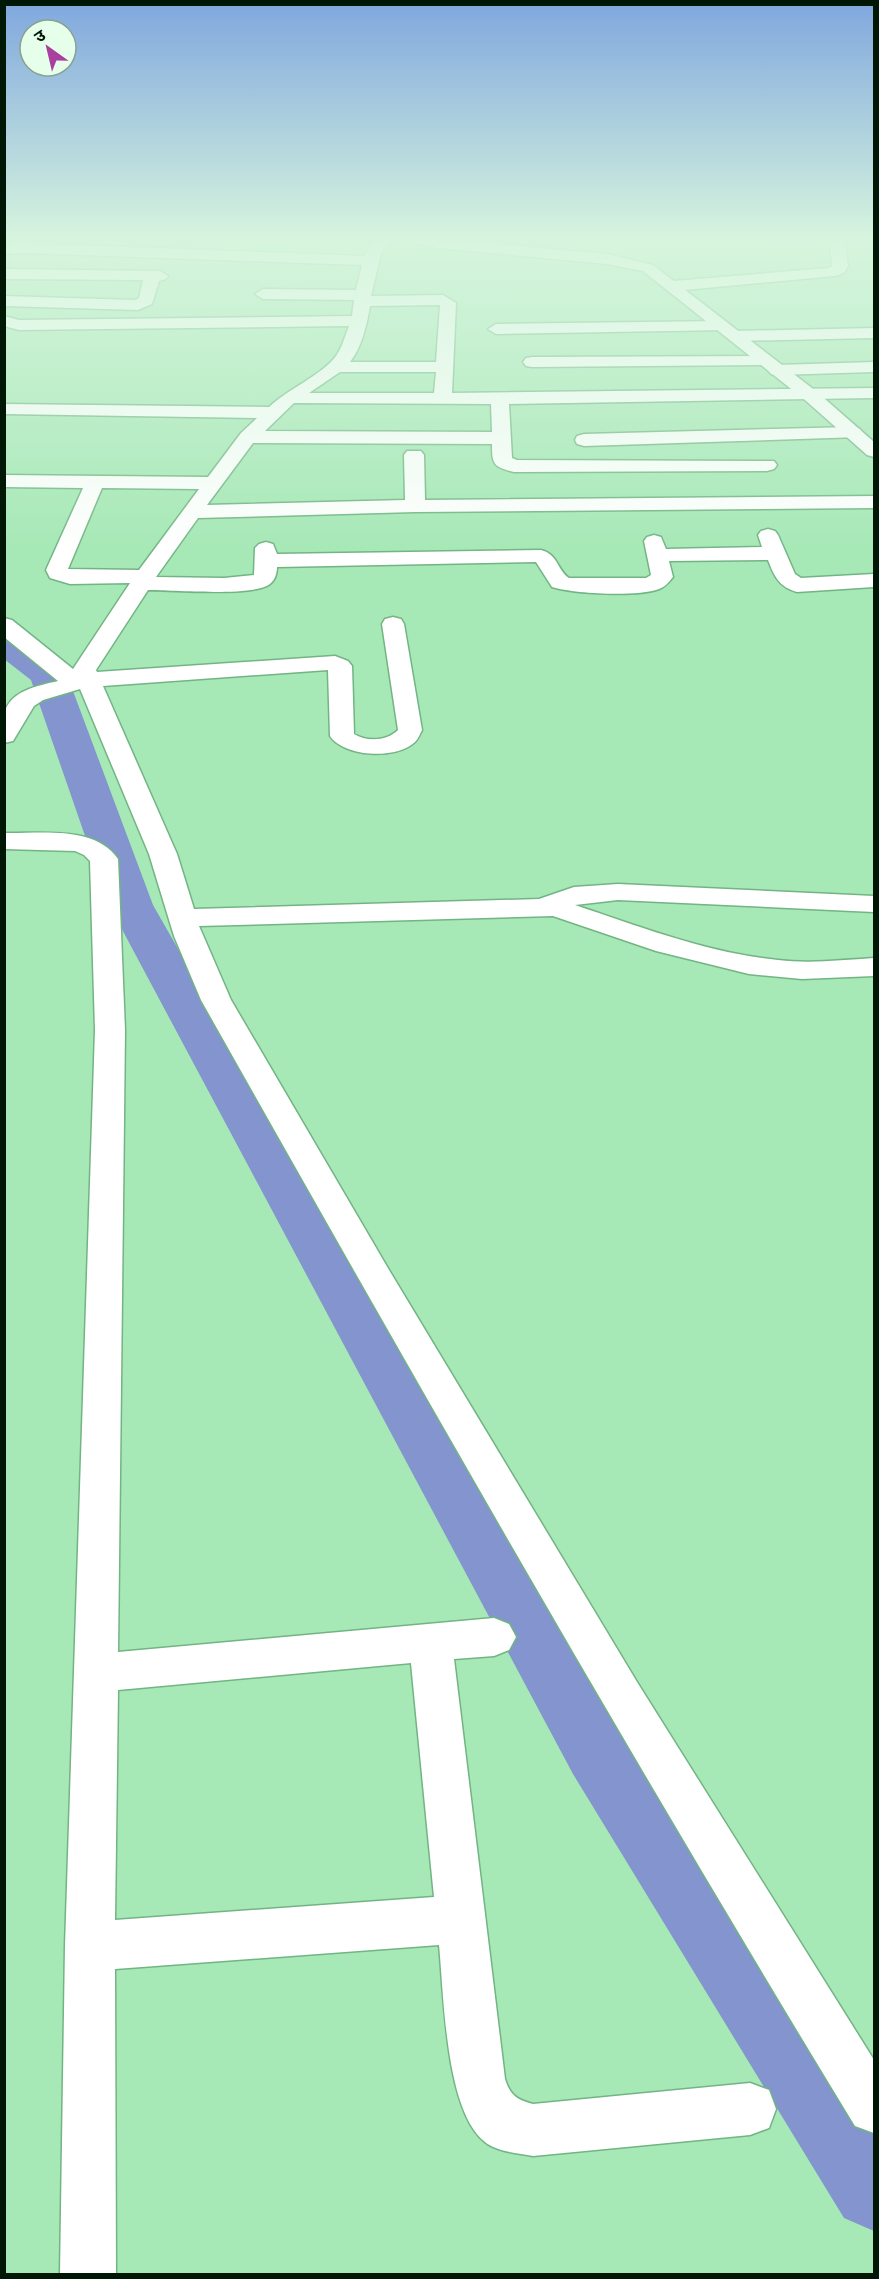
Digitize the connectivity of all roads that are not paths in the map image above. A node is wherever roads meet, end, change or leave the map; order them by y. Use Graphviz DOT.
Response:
graph roads {
  1 [pos="351,343"];
  2 [pos="445,343"];
  3 [pos="743,343"];
  4 [pos="532,362"];
  5 [pos="771,365"];
  6 [pos="336,367"];
  7 [pos="444,367"];
  8 [pos="874,367"];
  9 [pos="874,393"];
  10 [pos="811,396"];
  11 [pos="290,398"];
  12 [pos="443,399"];
  13 [pos="500,399"];
  14 [pos="4,409"];
  15 [pos="272,413"];
  16 [pos="853,433"];
  17 [pos="751,436"];
  18 [pos="248,437"];
  19 [pos="503,438"];
  20 [pos="584,440"];
  21 [pos="874,451"];
  22 [pos="414,455"];
  23 [pos="767,465"];
  24 [pos="4,482"];
  25 [pos="95,482"];
  26 [pos="213,483"];
  27 [pos="874,501"];
  28 [pos="784,502"];
  29 [pos="415,506"];
  30 [pos="191,512"];
  31 [pos="143,580"];
  32 [pos="874,581"];
  33 [pos="4,624"];
  34 [pos="393,624"];
  35 [pos="72,682"];
  36 [pos="4,736"];
  37 [pos="4,841"];
  38 [pos="874,904"];
  39 [pos="543,907"];
  40 [pos="182,918"];
  41 [pos="874,967"];
  42 [pos="494,1637"];
  43 [pos="430,1642"];
  44 [pos="96,1673"];
  45 [pos="461,1919"];
  46 [pos="90,1946"];
  47 [pos="874,2107"];
  48 [pos="750,2109"];
  49 [pos="88,2274"];
  1 -- 6 [label="street"];
  2 -- 7 [label="street"];
  3 -- 5 [label="street"];
  4 -- 5 [label="street"];
  5 -- 8 [label="street"];
  5 -- 10 [label="street"];
  6 -- 7 [label="street"];
  6 -- 11 [label="street"];
  7 -- 12 [label="street"];
  9 -- 10 [label="street"];
  10 -- 13 [label="street"];
  10 -- 16 [label="street"];
  11 -- 12 [label="street"];
  11 -- 15 [label="street"];
  12 -- 13 [label="street"];
  13 -- 19 [label="street"];
  14 -- 15 [label="street"];
  15 -- 18 [label="street"];
  16 -- 17 [label="street"];
  16 -- 21 [label="street"];
  17 -- 20 [label="street"];
  17 -- 23 [label="street"];
  18 -- 19 [label="street"];
  18 -- 26 [label="street"];
  19 -- 23 [label="street"];
  22 -- 29 [label="street"];
  23 -- 28 [label="street"];
  24 -- 25 [label="street"];
  25 -- 26 [label="street"];
  25 -- 31 [label="street"];
  26 -- 30 [label="street"];
  27 -- 28 [label="street"];
  28 -- 29 [label="street"];
  29 -- 30 [label="street"];
  30 -- 31 [label="street"];
  31 -- 32 [label="street"];
  31 -- 35 [label="street"];
  33 -- 35 [label="street"];
  34 -- 35 [label="street"];
  35 -- 36 [label="street"];
  35 -- 40 [label="street"];
  37 -- 44 [label="street"];
  38 -- 39 [label="street"];
  39 -- 40 [label="street"];
  39 -- 41 [label="street"];
  40 -- 47 [label="street"];
  42 -- 43 [label="street"];
  43 -- 44 [label="street"];
  43 -- 45 [label="street"];
  44 -- 46 [label="street"];
  45 -- 46 [label="street"];
  45 -- 48 [label="street"];
  46 -- 49 [label="street"];
}
